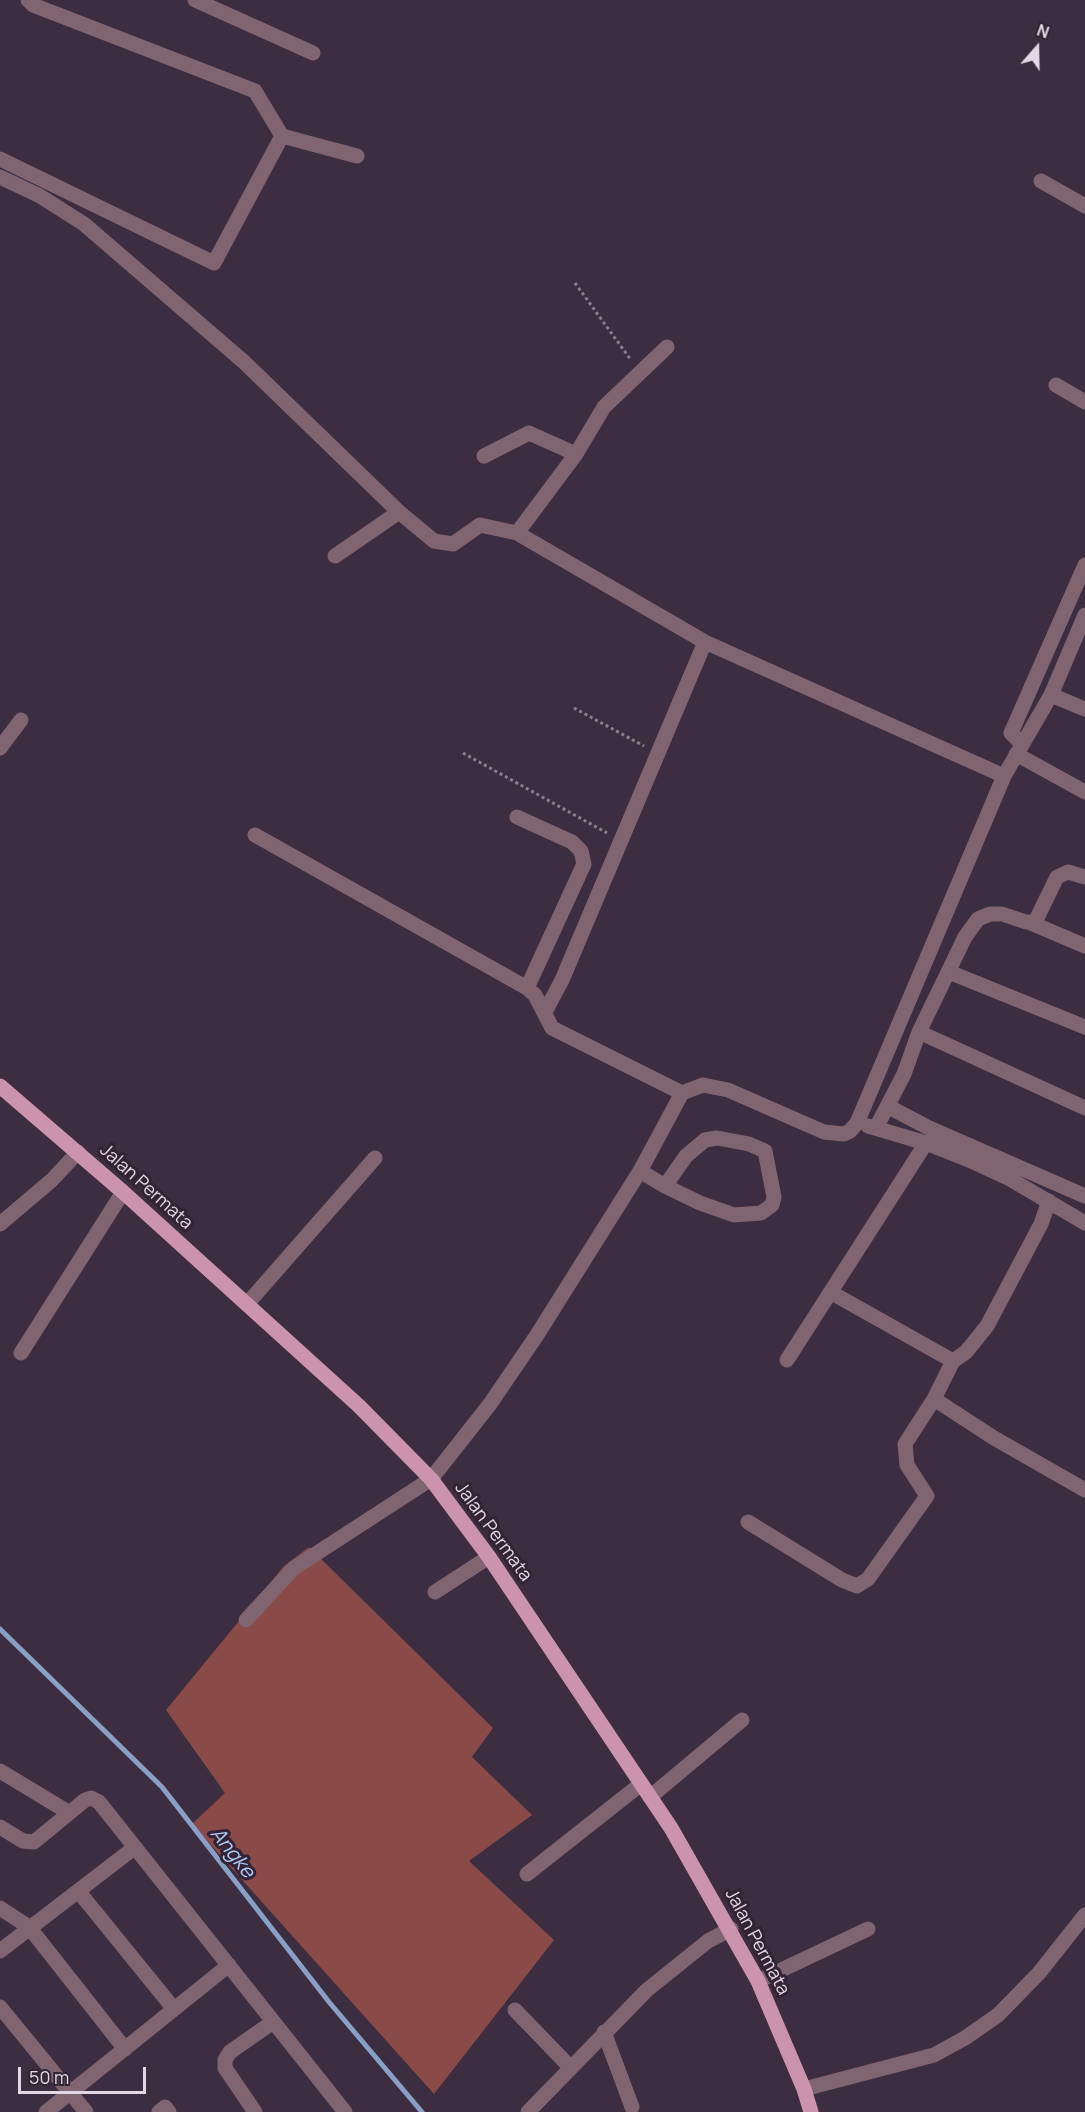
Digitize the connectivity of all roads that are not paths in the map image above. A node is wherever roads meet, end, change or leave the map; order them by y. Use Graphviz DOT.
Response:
graph roads {
  1 [pos="28,0"];
  2 [pos="195,0"];
  3 [pos="313,53"];
  4 [pos="282,136"];
  5 [pos="357,156"];
  6 [pos="0,159"];
  7 [pos="0,177"];
  8 [pos="1041,181"];
  9 [pos="1085,206"];
  10 [pos="667,347"];
  11 [pos="1056,385"];
  12 [pos="1085,402"];
  13 [pos="576,454"];
  14 [pos="484,456"];
  15 [pos="399,512"];
  16 [pos="517,533"];
  17 [pos="335,556"];
  18 [pos="1085,565"];
  19 [pos="1084,620"];
  20 [pos="705,642"];
  21 [pos="1050,645"];
  22 [pos="1070,651"];
  23 [pos="1051,695"];
  24 [pos="1085,709"];
  25 [pos="21,720"];
  26 [pos="0,748"];
  27 [pos="1019,749"];
  28 [pos="1005,776"];
  29 [pos="1085,792"];
  30 [pos="517,817"];
  31 [pos="255,835"];
  32 [pos="1085,877"];
  33 [pos="1031,923"];
  34 [pos="1085,946"];
  35 [pos="949,972"];
  36 [pos="527,988"];
  37 [pos="545,1012"];
  38 [pos="1085,1027"];
  39 [pos="919,1032"];
  40 [pos="0,1086"];
  41 [pos="682,1093"];
  42 [pos="889,1107"];
  43 [pos="1085,1108"];
  44 [pos="857,1123"];
  45 [pos="876,1128"];
  46 [pos="926,1143"];
  47 [pos="78,1152"];
  48 [pos="375,1158"];
  49 [pos="640,1171"];
  50 [pos="665,1186"];
  51 [pos="123,1192"];
  52 [pos="1085,1196"];
  53 [pos="1049,1201"];
  54 [pos="1085,1223"];
  55 [pos="0,1224"];
  56 [pos="832,1293"];
  57 [pos="247,1304"];
  58 [pos="21,1353"];
  59 [pos="787,1360"];
  60 [pos="953,1361"];
  61 [pos="934,1399"];
  62 [pos="431,1479"];
  63 [pos="1085,1490"];
  64 [pos="748,1522"];
  65 [pos="489,1557"];
  66 [pos="435,1592"];
  67 [pos="246,1620"];
  68 [pos="742,1720"];
  69 [pos="0,1770"];
  70 [pos="641,1784"];
  71 [pos="650,1797"];
  72 [pos="69,1812"];
  73 [pos="0,1827"];
  74 [pos="134,1848"];
  75 [pos="527,1874"];
  76 [pos="79,1892"];
  77 [pos="0,1908"];
  78 [pos="1085,1915"];
  79 [pos="29,1927"];
  80 [pos="730,1929"];
  81 [pos="868,1929"];
  82 [pos="0,1951"];
  83 [pos="229,1965"];
  84 [pos="758,1981"];
  85 [pos="0,2007"];
  86 [pos="174,2009"];
  87 [pos="515,2010"];
  88 [pos="273,2022"];
  89 [pos="604,2032"];
  90 [pos="125,2049"];
  91 [pos="570,2067"];
  92 [pos="804,2089"];
  93 [pos="70,2093"];
  94 [pos="632,2107"];
  95 [pos="46,2112"];
  96 [pos="86,2112"];
  97 [pos="159,2112"];
  98 [pos="169,2112"];
  99 [pos="255,2112"];
  100 [pos="345,2112"];
  101 [pos="528,2112"];
  102 [pos="811,2112"];
  1 -- 4 [label="street"];
  2 -- 3 [label="street"];
  4 -- 5 [label="street"];
  4 -- 6 [label="street"];
  7 -- 15 [label="street"];
  8 -- 9 [label="street"];
  10 -- 13 [label="street"];
  11 -- 12 [label="street"];
  13 -- 14 [label="street"];
  13 -- 16 [label="street"];
  15 -- 16 [label="street"];
  15 -- 17 [label="street"];
  16 -- 20 [label="street"];
  18 -- 21 [label="street"];
  19 -- 22 [label="street"];
  20 -- 28 [label="street"];
  20 -- 37 [label="street"];
  21 -- 22 [label="street"];
  21 -- 27 [label="street"];
  22 -- 23 [label="street"];
  23 -- 24 [label="street"];
  23 -- 27 [label="street"];
  25 -- 26 [label="street"];
  27 -- 28 [label="street"];
  27 -- 29 [label="street"];
  28 -- 44 [label="street"];
  30 -- 36 [label="street"];
  31 -- 36 [label="street"];
  32 -- 33 [label="street"];
  33 -- 34 [label="street"];
  33 -- 35 [label="street"];
  35 -- 38 [label="street"];
  35 -- 39 [label="street"];
  36 -- 37 [label="street"];
  37 -- 41 [label="street"];
  39 -- 42 [label="street"];
  39 -- 43 [label="street"];
  40 -- 47 [label="main road, Jalan Permata"];
  41 -- 44 [label="street"];
  41 -- 49 [label="street"];
  42 -- 45 [label="street"];
  42 -- 52 [label="street"];
  44 -- 45 [label="street"];
  45 -- 46 [label="street"];
  46 -- 53 [label="street"];
  46 -- 56 [label="street"];
  47 -- 51 [label="main road, Jalan Permata"];
  47 -- 55 [label="street"];
  48 -- 57 [label="street"];
  49 -- 50 [label="street"];
  49 -- 62 [label="street"];
  50 -- 50 [label="street"];
  51 -- 57 [label="main road, Jalan Permata"];
  51 -- 58 [label="street"];
  53 -- 54 [label="street"];
  53 -- 60 [label="street"];
  56 -- 59 [label="street"];
  56 -- 60 [label="street"];
  57 -- 62 [label="main road, Jalan Permata"];
  60 -- 61 [label="street"];
  61 -- 63 [label="street"];
  61 -- 64 [label="street"];
  62 -- 65 [label="main road, Jalan Permata"];
  62 -- 67 [label="street"];
  65 -- 66 [label="street"];
  65 -- 70 [label="main road, Jalan Permata"];
  68 -- 71 [label="street"];
  69 -- 72 [label="street"];
  70 -- 71 [label="main road, Jalan Permata"];
  70 -- 75 [label="street"];
  71 -- 80 [label="main road, Jalan Permata"];
  72 -- 73 [label="street"];
  72 -- 74 [label="street"];
  74 -- 76 [label="street"];
  74 -- 83 [label="street"];
  76 -- 79 [label="street"];
  76 -- 86 [label="street"];
  77 -- 79 [label="street"];
  78 -- 92 [label="street"];
  79 -- 82 [label="street"];
  79 -- 90 [label="street"];
  80 -- 84 [label="main road, Jalan Permata"];
  80 -- 89 [label="street"];
  81 -- 84 [label="street"];
  83 -- 86 [label="street"];
  83 -- 88 [label="street"];
  84 -- 92 [label="main road, Jalan Permata"];
  85 -- 93 [label="street"];
  86 -- 90 [label="street"];
  87 -- 91 [label="street"];
  88 -- 99 [label="street"];
  88 -- 100 [label="street"];
  89 -- 91 [label="street"];
  89 -- 94 [label="street"];
  90 -- 93 [label="street"];
  91 -- 101 [label="street"];
  92 -- 102 [label="main road, Jalan Permata"];
  93 -- 95 [label="street"];
  93 -- 96 [label="street"];
  97 -- 98 [label="street"];
}
